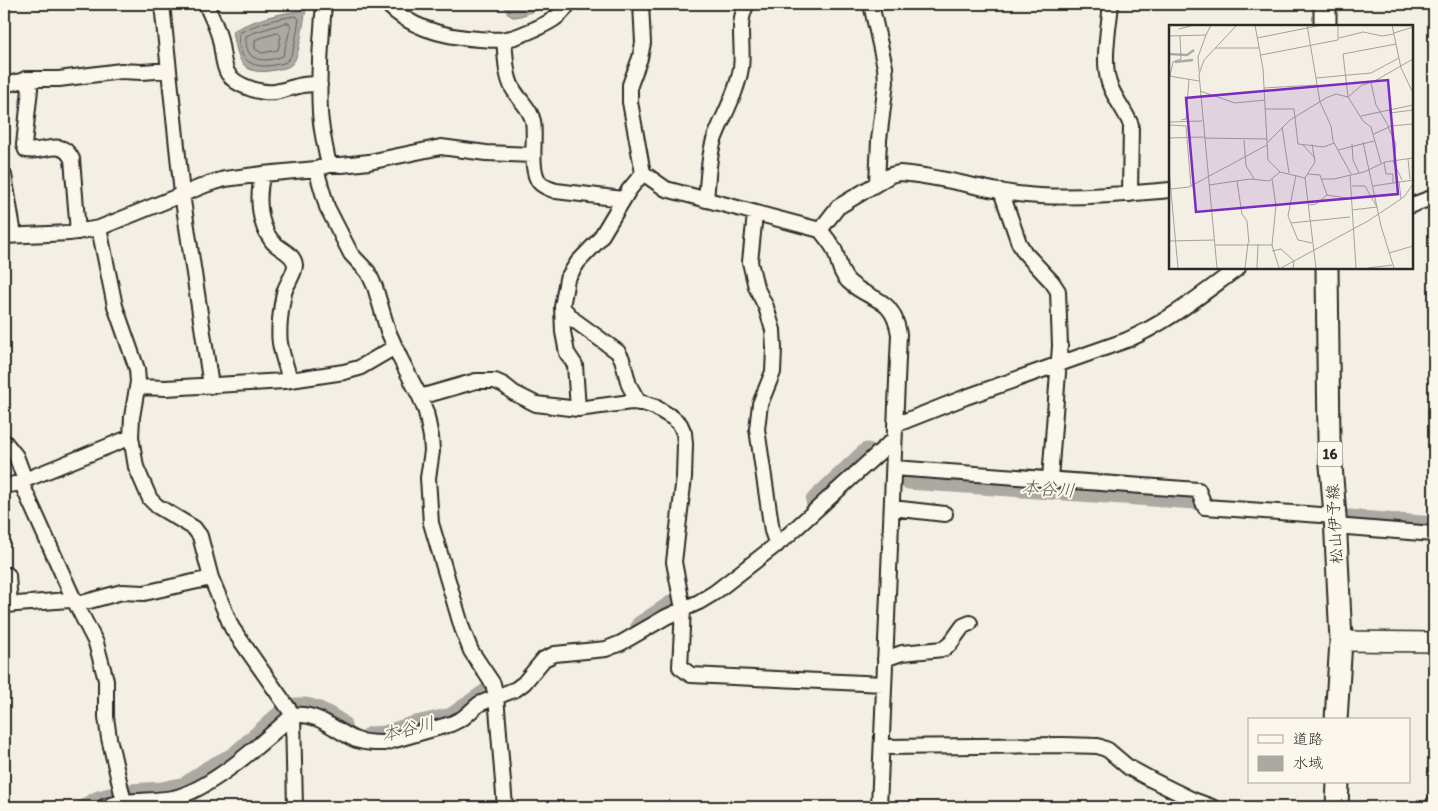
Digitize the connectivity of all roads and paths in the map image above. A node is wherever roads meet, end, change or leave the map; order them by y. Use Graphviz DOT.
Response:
graph roads {
  1 [pos="162,4"];
  2 [pos="206,4"];
  3 [pos="324,4"];
  4 [pos="387,4"];
  5 [pos="568,4"];
  6 [pos="640,4"];
  7 [pos="747,4"];
  8 [pos="871,4"];
  9 [pos="1111,4"];
  10 [pos="1325,4"];
  11 [pos="1325,25"];
  12 [pos="504,40"];
  13 [pos="169,70"];
  14 [pos="25,80"];
  15 [pos="4,85"];
  16 [pos="320,85"];
  17 [pos="533,155"];
  18 [pos="323,167"];
  19 [pos="642,173"];
  20 [pos="263,174"];
  21 [pos="4,175"];
  22 [pos="877,183"];
  23 [pos="1169,190"];
  24 [pos="1002,191"];
  25 [pos="182,194"];
  26 [pos="1130,194"];
  27 [pos="1434,197"];
  28 [pos="623,199"];
  29 [pos="706,200"];
  30 [pos="1413,205"];
  31 [pos="755,214"];
  32 [pos="99,228"];
  33 [pos="820,230"];
  34 [pos="78,232"];
  35 [pos="9,235"];
  36 [pos="1237,269"];
  37 [pos="1327,269"];
  38 [pos="562,307"];
  39 [pos="395,347"];
  40 [pos="1058,365"];
  41 [pos="290,380"];
  42 [pos="211,386"];
  43 [pos="137,387"];
  44 [pos="420,397"];
  45 [pos="639,403"];
  46 [pos="578,409"];
  47 [pos="894,432"];
  48 [pos="131,437"];
  49 [pos="4,441"];
  50 [pos="894,468"];
  51 [pos="1050,479"];
  52 [pos="23,481"];
  53 [pos="4,486"];
  54 [pos="892,508"];
  55 [pos="945,514"];
  56 [pos="1335,521"];
  57 [pos="1434,534"];
  58 [pos="776,545"];
  59 [pos="4,575"];
  60 [pos="211,578"];
  61 [pos="75,602"];
  62 [pos="7,605"];
  63 [pos="683,609"];
  64 [pos="970,623"];
  65 [pos="1340,640"];
  66 [pos="1434,642"];
  67 [pos="885,659"];
  68 [pos="884,684"];
  69 [pos="496,696"];
  70 [pos="293,715"];
  71 [pos="1336,718"];
  72 [pos="883,747"];
  73 [pos="1338,784"];
  74 [pos="124,802"];
  75 [pos="1434,803"];
  76 [pos="104,807"];
  77 [pos="295,807"];
  78 [pos="505,807"];
  79 [pos="879,807"];
  80 [pos="1212,807"];
  81 [pos="1337,807"];
  82 [pos="1434,807"];
  1 -- 13 [label="street"];
  2 -- 16 [label="street"];
  3 -- 16 [label="street"];
  4 -- 12 [label="street"];
  5 -- 12 [label="street"];
  6 -- 19 [label="street"];
  7 -- 29 [label="street"];
  8 -- 22 [label="street"];
  9 -- 26 [label="street"];
  10 -- 11 [label="main road"];
  12 -- 17 [label="street"];
  13 -- 14 [label="street"];
  13 -- 25 [label="street"];
  14 -- 15 [label="street"];
  14 -- 34 [label="street"];
  16 -- 18 [label="street"];
  17 -- 18 [label="street"];
  17 -- 28 [label="street"];
  18 -- 20 [label="street"];
  18 -- 39 [label="street"];
  19 -- 28 [label="street"];
  19 -- 29 [label="street"];
  20 -- 25 [label="street"];
  20 -- 41 [label="street"];
  21 -- 35 [label="street"];
  22 -- 24 [label="street"];
  22 -- 33 [label="street"];
  23 -- 26 [label="street"];
  24 -- 26 [label="street"];
  24 -- 40 [label="street"];
  25 -- 32 [label="street"];
  25 -- 42 [label="street"];
  27 -- 30 [label="street"];
  28 -- 38 [label="street"];
  29 -- 31 [label="street"];
  31 -- 33 [label="street"];
  31 -- 58 [label="street"];
  32 -- 34 [label="street"];
  32 -- 43 [label="street"];
  33 -- 47 [label="street"];
  34 -- 35 [label="street"];
  36 -- 40 [label="street"];
  37 -- 56 [label="main road, 松山伊予線 / 16"];
  38 -- 45 [label="street"];
  38 -- 46 [label="street"];
  39 -- 41 [label="street"];
  39 -- 44 [label="street"];
  40 -- 47 [label="street"];
  40 -- 51 [label="street"];
  41 -- 42 [label="street"];
  42 -- 43 [label="street"];
  43 -- 48 [label="street"];
  44 -- 46 [label="street"];
  44 -- 69 [label="street"];
  45 -- 46 [label="street"];
  45 -- 63 [label="street"];
  47 -- 50 [label="street"];
  47 -- 58 [label="street"];
  48 -- 52 [label="street"];
  48 -- 60 [label="street"];
  49 -- 52 [label="street"];
  50 -- 51 [label="street"];
  50 -- 54 [label="street"];
  51 -- 56 [label="street"];
  52 -- 53 [label="street"];
  52 -- 61 [label="street"];
  54 -- 55 [label="street"];
  54 -- 67 [label="street"];
  56 -- 57 [label="street"];
  56 -- 65 [label="main road, 松山伊予線 / 16"];
  58 -- 63 [label="street"];
  59 -- 62 [label="street"];
  60 -- 61 [label="street"];
  60 -- 70 [label="street"];
  61 -- 62 [label="street"];
  61 -- 74 [label="street"];
  63 -- 68 [label="street"];
  63 -- 69 [label="street"];
  64 -- 67 [label="street"];
  65 -- 66 [label="main road"];
  65 -- 71 [label="main road, 松山伊予線 / 16"];
  67 -- 68 [label="street"];
  68 -- 72 [label="street"];
  69 -- 70 [label="street"];
  69 -- 78 [label="street"];
  70 -- 74 [label="street"];
  70 -- 77 [label="street"];
  72 -- 79 [label="street"];
  72 -- 80 [label="street"];
  73 -- 81 [label="main road"];
  74 -- 76 [label="street"];
  75 -- 82 [label="street"];
}
